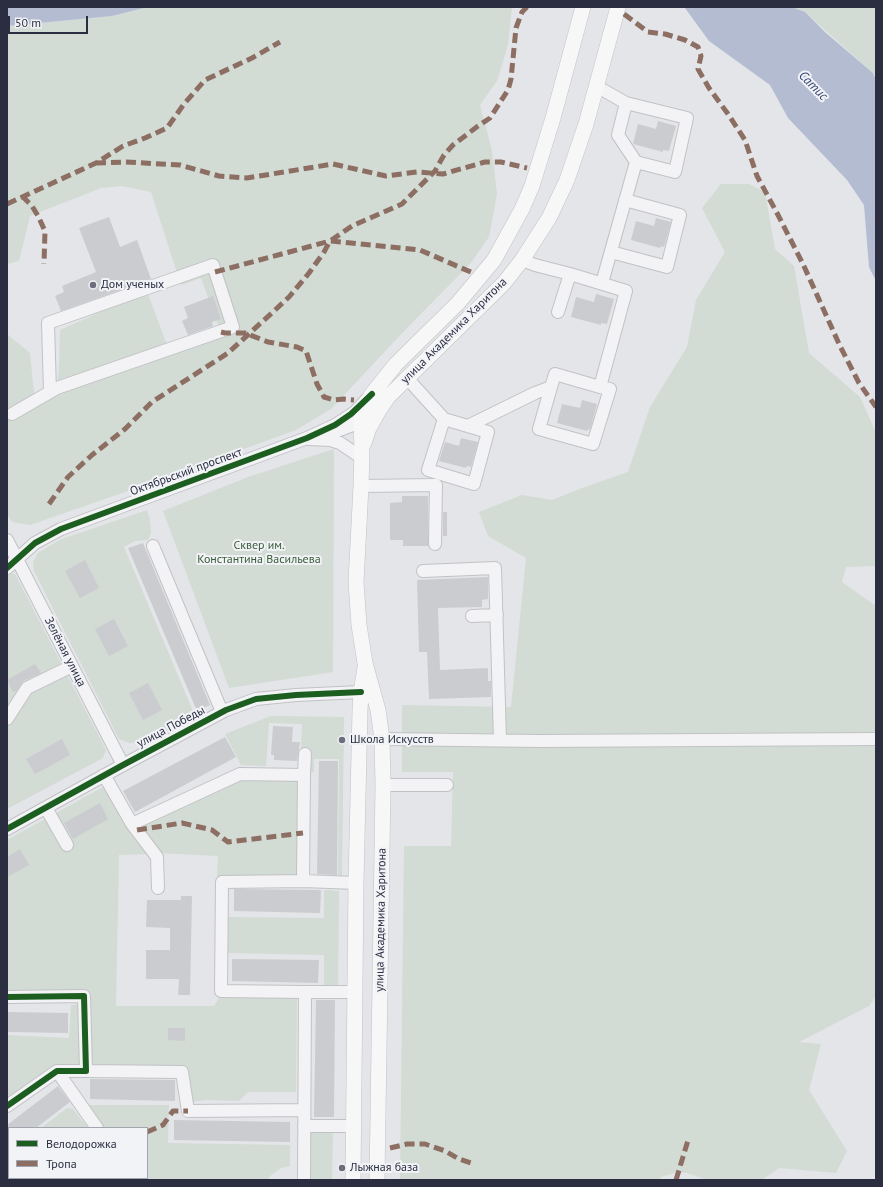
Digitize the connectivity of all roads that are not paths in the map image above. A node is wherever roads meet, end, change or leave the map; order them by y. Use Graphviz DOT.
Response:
graph roads {
  1 [pos="583,7"];
  2 [pos="618,7"];
  3 [pos="596,86"];
  4 [pos="626,103"];
  5 [pos="636,162"];
  6 [pos="625,200"];
  7 [pos="611,252"];
  8 [pos="522,260"];
  9 [pos="570,274"];
  10 [pos="602,283"];
  11 [pos="558,312"];
  12 [pos="407,378"];
  13 [pos="600,386"];
  14 [pos="551,387"];
  15 [pos="50,392"];
  16 [pos="372,394"];
  17 [pos="379,410"];
  18 [pos="12,414"];
  19 [pos="444,419"];
  20 [pos="361,422"];
  21 [pos="468,426"];
  22 [pos="307,438"];
  23 [pos="362,455"];
  24 [pos="361,486"];
  25 [pos="7,540"];
  26 [pos="435,544"];
  27 [pos="153,546"];
  28 [pos="17,559"];
  29 [pos="7,568"];
  30 [pos="423,571"];
  31 [pos="497,615"];
  32 [pos="472,616"];
  33 [pos="72,666"];
  34 [pos="368,692"];
  35 [pos="222,712"];
  36 [pos="7,719"];
  37 [pos="382,739"];
  38 [pos="876,739"];
  39 [pos="500,740"];
  40 [pos="305,754"];
  41 [pos="123,765"];
  42 [pos="104,775"];
  43 [pos="304,776"];
  44 [pos="383,785"];
  45 [pos="448,785"];
  46 [pos="46,808"];
  47 [pos="132,824"];
  48 [pos="7,829"];
  49 [pos="67,845"];
  50 [pos="303,881"];
  51 [pos="356,882"];
  52 [pos="158,888"];
  53 [pos="305,992"];
  54 [pos="355,992"];
  55 [pos="7,997"];
  56 [pos="57,1071"];
  57 [pos="86,1071"];
  58 [pos="7,1106"];
  59 [pos="304,1110"];
  60 [pos="304,1126"];
  61 [pos="353,1126"];
  62 [pos="96,1127"];
  63 [pos="304,1180"];
  64 [pos="353,1180"];
  65 [pos="376,1180"];
  1 -- 16 [label="main road, улица Академика Харитона"];
  2 -- 3 [label="main road, улица Академика Харитона"];
  3 -- 4 [label="street"];
  3 -- 8 [label="main road, улица Академика Харитона"];
  4 -- 5 [label="street"];
  4 -- 5 [label="street"];
  5 -- 6 [label="street"];
  6 -- 7 [label="street"];
  6 -- 7 [label="street"];
  7 -- 10 [label="street"];
  8 -- 9 [label="street"];
  8 -- 12 [label="main road, улица Академика Харитона"];
  9 -- 10 [label="street"];
  9 -- 11 [label="street"];
  10 -- 13 [label="street"];
  12 -- 17 [label="main road, улица Академика Харитона"];
  12 -- 19 [label="street"];
  13 -- 14 [label="street"];
  13 -- 14 [label="street"];
  14 -- 21 [label="street"];
  15 -- 15 [label="street"];
  15 -- 18 [label="street"];
  16 -- 20 [label="main road, улица Академика Харитона"];
  16 -- 22 [label="street, Октябрьский проспект"];
  17 -- 20 [label="street, Октябрьский проспект"];
  17 -- 23 [label="main road, улица Академика Харитона"];
  19 -- 21 [label="street"];
  19 -- 21 [label="street"];
  20 -- 22 [label="street, Октябрьский проспект"];
  20 -- 23 [label="main road, улица Академика Харитона"];
  22 -- 23 [label="street, Октябрьский проспект"];
  22 -- 28 [label="street, Октябрьский проспект"];
  23 -- 24 [label="main road, улица Академика Харитона"];
  24 -- 26 [label="street"];
  24 -- 34 [label="main road, улица Академика Харитона"];
  25 -- 28 [label="street, Зелёная улица"];
  27 -- 35 [label="street"];
  28 -- 29 [label="street, Октябрьский проспект"];
  28 -- 33 [label="street, Зелёная улица"];
  30 -- 31 [label="street"];
  31 -- 32 [label="street"];
  31 -- 39 [label="street"];
  33 -- 36 [label="street"];
  33 -- 41 [label="street, Зелёная улица"];
  34 -- 35 [label="street, улица Победы"];
  34 -- 37 [label="main road, улица Академика Харитона"];
  34 -- 51 [label="main road, улица Академика Харитона"];
  35 -- 41 [label="street, улица Победы"];
  37 -- 39 [label="street"];
  37 -- 44 [label="main road, улица Академика Харитона"];
  38 -- 39 [label="street"];
  40 -- 43 [label="street"];
  41 -- 42 [label="street, улица Победы"];
  42 -- 46 [label="street, улица Победы"];
  42 -- 47 [label="street"];
  43 -- 47 [label="street"];
  43 -- 50 [label="street"];
  44 -- 45 [label="street"];
  44 -- 65 [label="main road, улица Академика Харитона"];
  46 -- 48 [label="street, улица Победы"];
  46 -- 49 [label="street"];
  47 -- 52 [label="street"];
  50 -- 51 [label="street"];
  50 -- 53 [label="street"];
  51 -- 54 [label="main road, улица Академика Харитона"];
  53 -- 54 [label="street"];
  53 -- 59 [label="street"];
  54 -- 61 [label="main road, улица Академика Харитона"];
  55 -- 57 [label="street"];
  56 -- 57 [label="street"];
  56 -- 58 [label="street"];
  56 -- 62 [label="street"];
  57 -- 59 [label="street"];
  59 -- 60 [label="street"];
  60 -- 61 [label="street"];
  60 -- 63 [label="street"];
  61 -- 64 [label="main road, улица Академика Харитона"];
}
